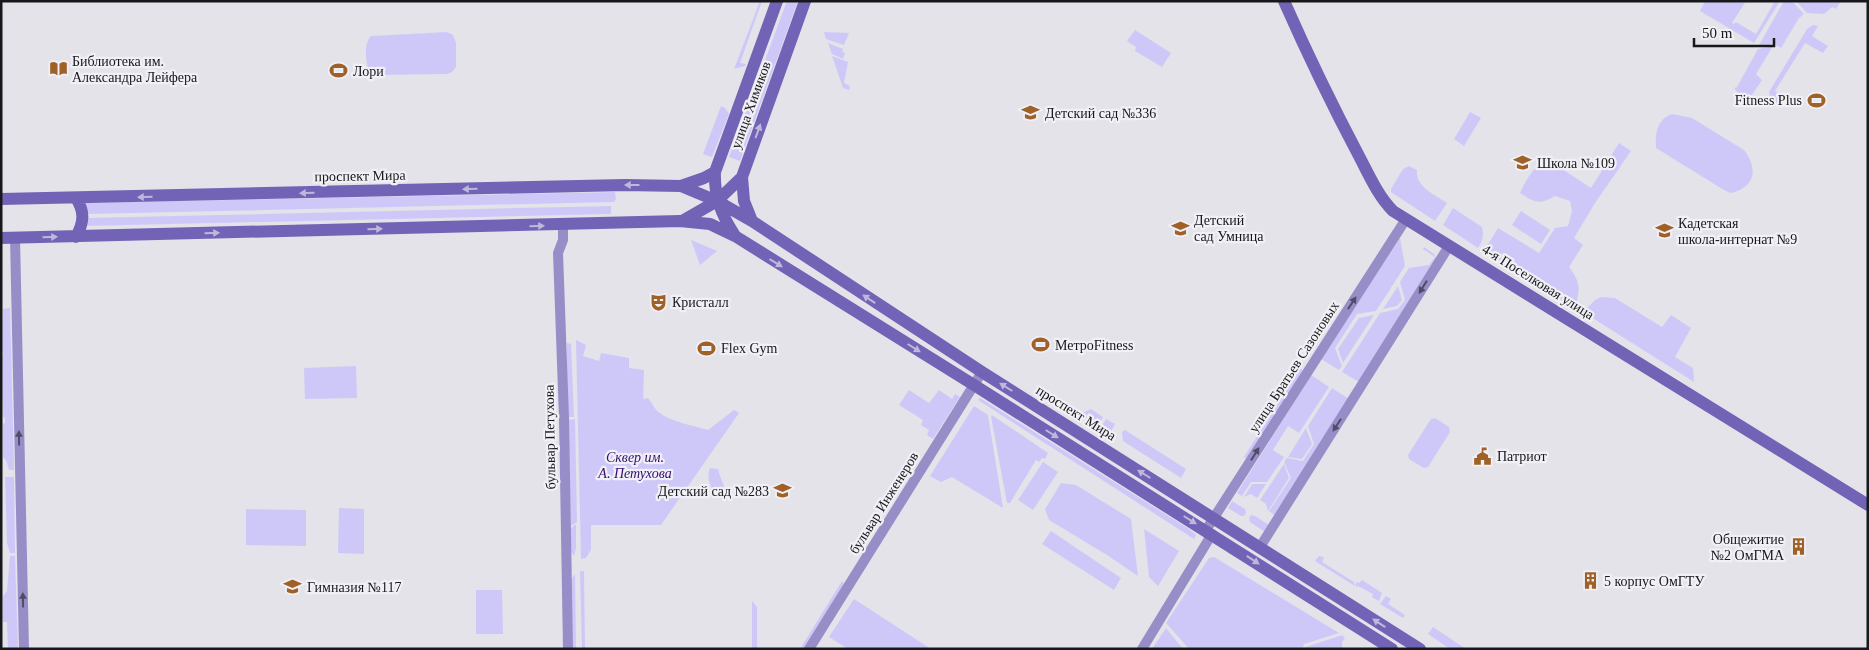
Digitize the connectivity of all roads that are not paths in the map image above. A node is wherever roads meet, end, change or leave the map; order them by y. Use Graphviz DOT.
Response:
graph roads {
  1 [pos="777,1"];
  2 [pos="805,1"];
  3 [pos="1284,1"];
  4 [pos="715,172"];
  5 [pos="742,177"];
  6 [pos="681,186"];
  7 [pos="76,198"];
  8 [pos="1,199"];
  9 [pos="717,201"];
  10 [pos="1406,219"];
  11 [pos="752,221"];
  12 [pos="682,222"];
  13 [pos="563,226"];
  14 [pos="735,236"];
  15 [pos="76,237"];
  16 [pos="1,238"];
  17 [pos="15,238"];
  18 [pos="1449,246"];
  19 [pos="982,372"];
  20 [pos="974,385"];
  21 [pos="1868,506"];
  22 [pos="1215,518"];
  23 [pos="1209,532"];
  24 [pos="1260,547"];
  25 [pos="24,649"];
  26 [pos="568,649"];
  27 [pos="809,649"];
  28 [pos="1142,649"];
  29 [pos="1392,649"];
  30 [pos="1420,649"];
  1 -- 4 [label="main road, улица Химиков"];
  5 -- 2 [label="main road, улица Химиков, one-way"];
  3 -- 10 [label="main road, 4-я Поселковая улица"];
  4 -- 6 [label="main road"];
  4 -- 9 [label="main road, улица Химиков"];
  5 -- 9 [label="main road"];
  5 -- 11 [label="main road, улица Химиков"];
  6 -- 7 [label="main road, проспект Мира, one-way"];
  6 -- 9 [label="main road, проспект Мира"];
  7 -- 8 [label="main road, проспект Мира"];
  7 -- 15 [label="main road"];
  9 -- 11 [label="main road, проспект Мира"];
  9 -- 12 [label="main road"];
  9 -- 14 [label="main road, улица Химиков"];
  10 -- 18 [label="main road, 4-я Поселковая улица"];
  22 -- 10 [label="street, улица Братьев Сазоновых, one-way"];
  19 -- 11 [label="main road, проспект Мира, one-way"];
  12 -- 13 [label="main road"];
  12 -- 14 [label="main road"];
  15 -- 13 [label="main road, one-way"];
  13 -- 26 [label="street, бульвар Петухова"];
  14 -- 20 [label="main road, one-way"];
  17 -- 15 [label="main road, one-way"];
  16 -- 17 [label="main road"];
  25 -- 17 [label="street, one-way"];
  18 -- 21 [label="main road, 4-я Поселковая улица"];
  18 -- 24 [label="street, one-way"];
  19 -- 20 [label="street, бульвар Инженеров"];
  22 -- 19 [label="main road, проспект Мира, one-way"];
  20 -- 23 [label="main road, one-way"];
  20 -- 27 [label="street, бульвар Инженеров"];
  22 -- 23 [label="street, улица Братьев Сазоновых"];
  22 -- 24 [label="main road, проспект Мира"];
  23 -- 28 [label="street, улица Братьев Сазоновых"];
  23 -- 29 [label="main road, one-way"];
  30 -- 24 [label="main road, проспект Мира, one-way"];
}
